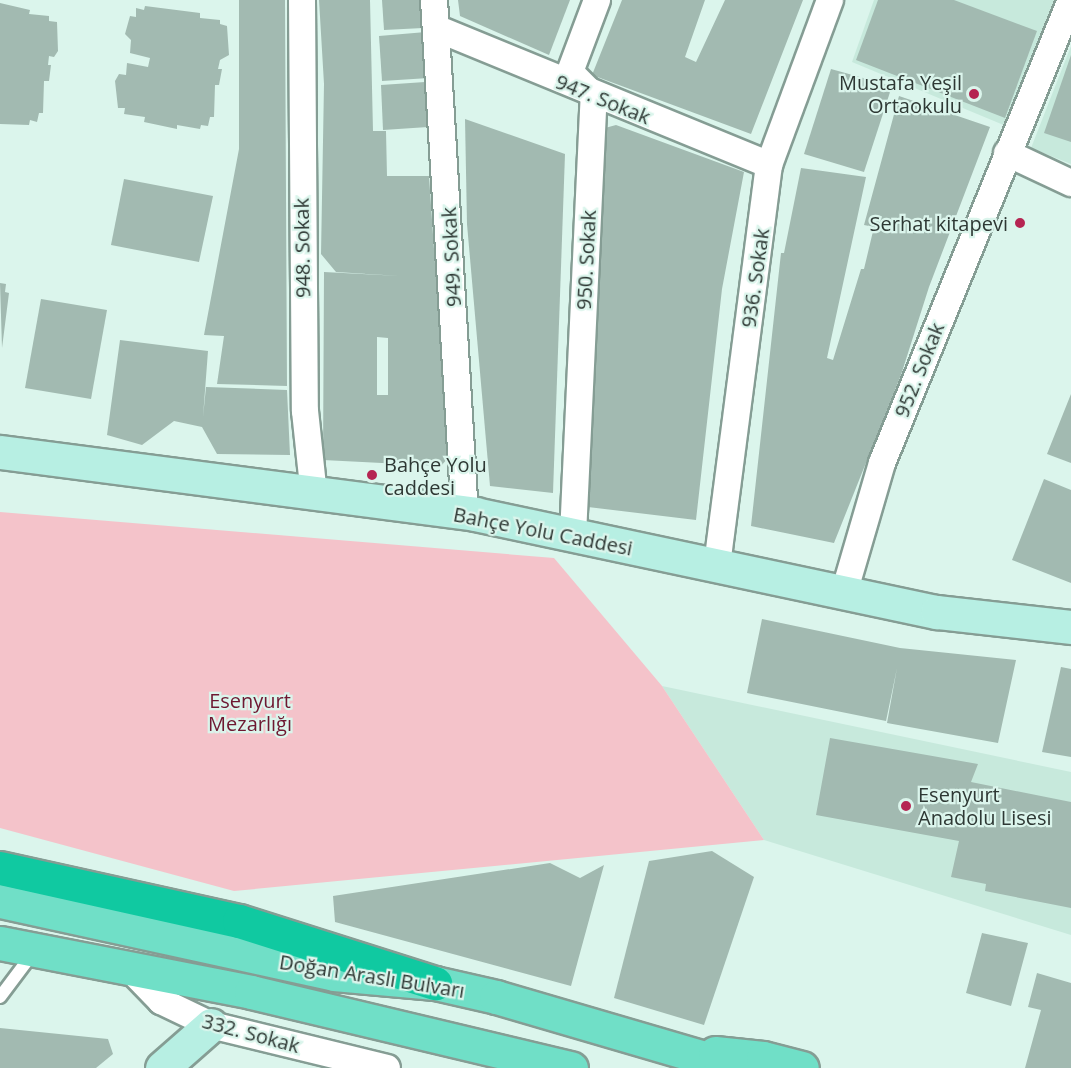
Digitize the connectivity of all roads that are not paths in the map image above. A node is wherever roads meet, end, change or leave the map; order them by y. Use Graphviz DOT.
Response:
graph roads {
  1 [pos="302,0"];
  2 [pos="434,0"];
  3 [pos="597,0"];
  4 [pos="830,0"];
  5 [pos="1071,1"];
  6 [pos="438,29"];
  7 [pos="594,96"];
  8 [pos="1007,153"];
  9 [pos="770,165"];
  10 [pos="1071,183"];
  11 [pos="4,451"];
  12 [pos="314,495"];
  13 [pos="465,515"];
  14 [pos="573,535"];
  15 [pos="717,565"];
  16 [pos="844,592"];
  17 [pos="1071,627"];
  18 [pos="0,868"];
  19 [pos="0,901"];
  20 [pos="0,942"];
  21 [pos="35,950"];
  22 [pos="129,969"];
  23 [pos="435,983"];
  24 [pos="0,998"];
  25 [pos="211,1025"];
  26 [pos="684,1050"];
  27 [pos="162,1068"];
  28 [pos="387,1068"];
  29 [pos="571,1068"];
  30 [pos="739,1068"];
  31 [pos="802,1068"];
  1 -- 12 [label="street, 948. Sokak"];
  2 -- 6 [label="street, 949. Sokak"];
  3 -- 7 [label="street"];
  4 -- 9 [label="street, 936. Sokak"];
  5 -- 8 [label="street, 952. Sokak"];
  6 -- 7 [label="street, 947. Sokak"];
  6 -- 13 [label="street, 949. Sokak"];
  7 -- 9 [label="street, 947. Sokak"];
  7 -- 14 [label="street, 950. Sokak"];
  8 -- 10 [label="street"];
  8 -- 16 [label="street, 952. Sokak"];
  9 -- 15 [label="street, 936. Sokak"];
  11 -- 12 [label="main road, Bahçe Yolu Caddesi"];
  12 -- 13 [label="main road, Bahçe Yolu Caddesi"];
  13 -- 14 [label="main road, Bahçe Yolu Caddesi"];
  14 -- 15 [label="main road, Bahçe Yolu Caddesi"];
  15 -- 16 [label="main road, Bahçe Yolu Caddesi"];
  16 -- 17 [label="main road, Bahçe Yolu Caddesi"];
  18 -- 23 [label="highway"];
  19 -- 23 [label="main road, Doğan Araslı Bulvarı"];
  20 -- 21 [label="main road, Doğan Araslı Bulvarı"];
  21 -- 22 [label="main road, Doğan Araslı Bulvarı"];
  21 -- 24 [label="lane"];
  22 -- 25 [label="street, 332. Sokak"];
  22 -- 29 [label="main road, Doğan Araslı Bulvarı"];
  23 -- 26 [label="main road, Doğan Araslı Bulvarı"];
  25 -- 27 [label="main road"];
  25 -- 28 [label="street, 332. Sokak"];
  26 -- 30 [label="main road, Doğan Araslı Bulvarı"];
  26 -- 31 [label="main road"];
}
